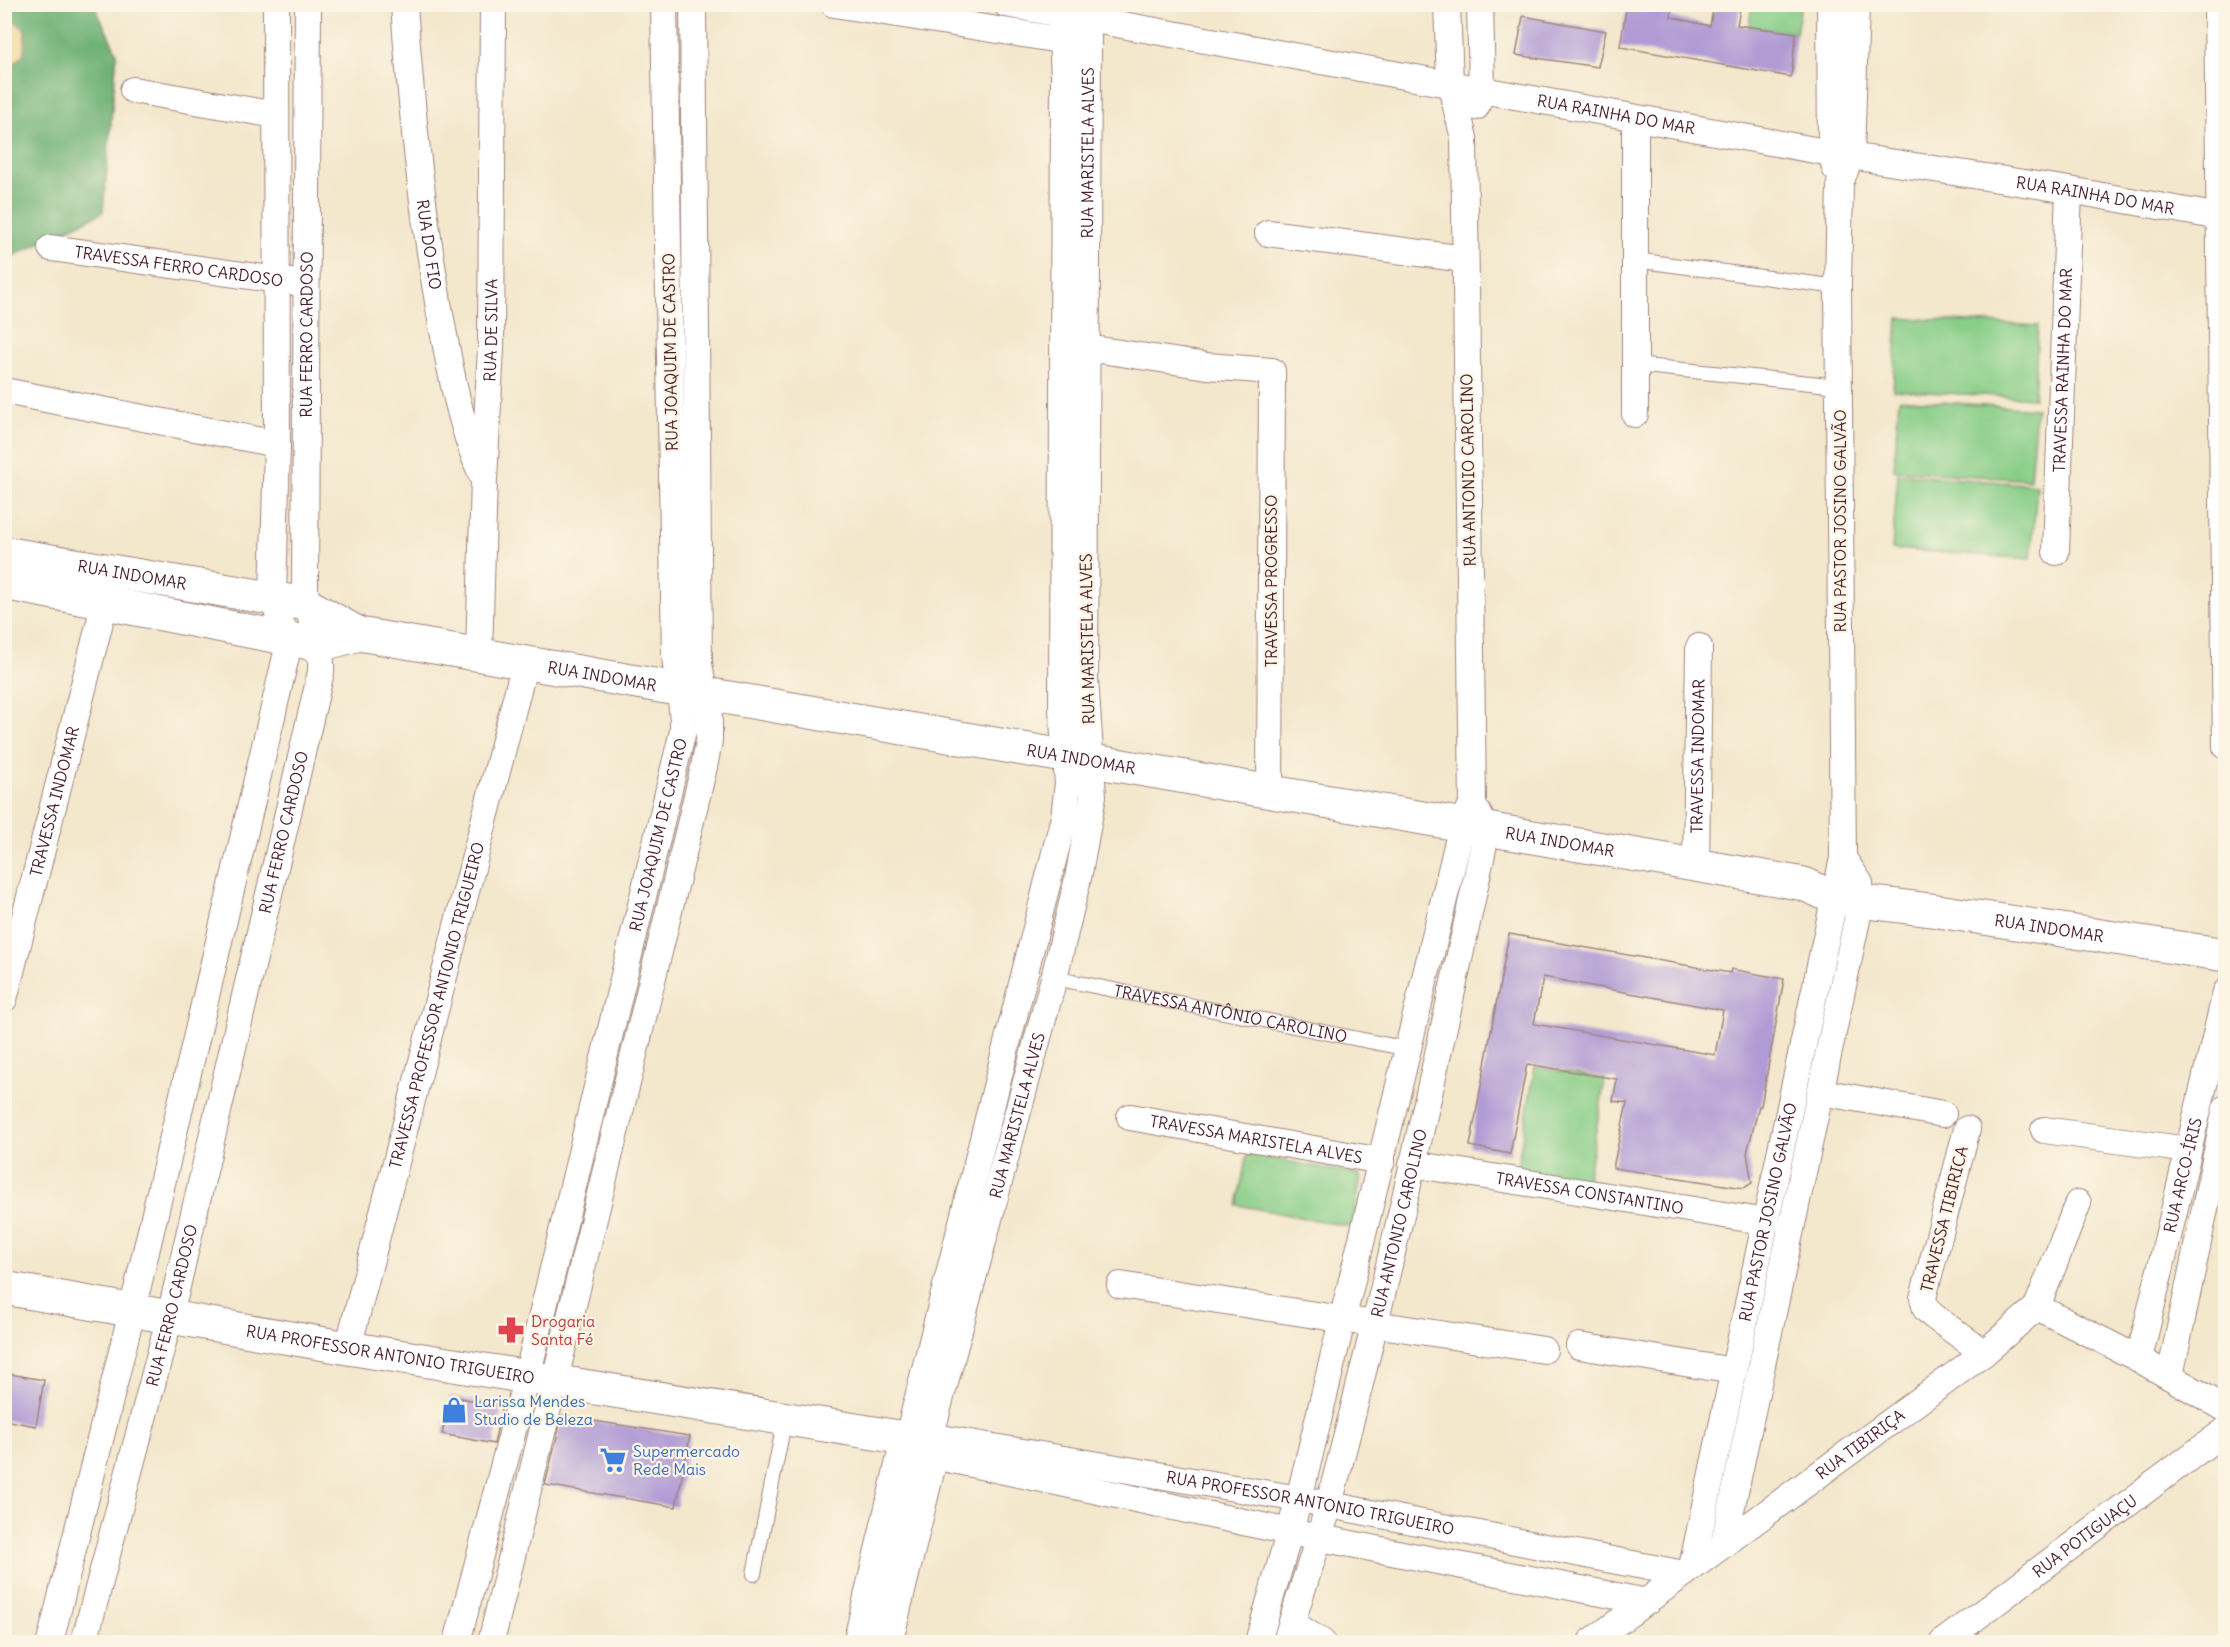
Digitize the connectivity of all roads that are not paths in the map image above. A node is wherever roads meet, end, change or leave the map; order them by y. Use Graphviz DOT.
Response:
graph roads {
  1 [pos="276,4"];
  2 [pos="308,4"];
  3 [pos="404,4"];
  4 [pos="493,4"];
  5 [pos="664,4"];
  6 [pos="693,4"];
  7 [pos="834,4"];
  8 [pos="1006,4"];
  9 [pos="1448,4"];
  10 [pos="1480,4"];
  11 [pos="1830,4"];
  12 [pos="1856,4"];
  13 [pos="2217,4"];
  14 [pos="1075,10"];
  15 [pos="1062,42"];
  16 [pos="1088,44"];
  17 [pos="1450,83"];
  18 [pos="133,90"];
  19 [pos="1482,91"];
  20 [pos="276,116"];
  21 [pos="1635,118"];
  22 [pos="1464,138"];
  23 [pos="1841,154"];
  24 [pos="2069,190"];
  25 [pos="2222,217"];
  26 [pos="1268,233"];
  27 [pos="51,248"];
  28 [pos="1465,260"];
  29 [pos="1635,260"];
  30 [pos="275,279"];
  31 [pos="307,284"];
  32 [pos="1838,287"];
  33 [pos="1087,348"];
  34 [pos="1635,365"];
  35 [pos="1839,386"];
  36 [pos="4,391"];
  37 [pos="1635,414"];
  38 [pos="277,444"];
  39 [pos="2224,459"];
  40 [pos="484,478"];
  41 [pos="2056,552"];
  42 [pos="4,553"];
  43 [pos="4,583"];
  44 [pos="273,598"];
  45 [pos="105,602"];
  46 [pos="306,604"];
  47 [pos="359,634"];
  48 [pos="286,638"];
  49 [pos="320,645"];
  50 [pos="1699,647"];
  51 [pos="479,654"];
  52 [pos="525,663"];
  53 [pos="2225,682"];
  54 [pos="691,691"];
  55 [pos="269,737"];
  56 [pos="304,745"];
  57 [pos="2226,746"];
  58 [pos="1078,759"];
  59 [pos="1270,792"];
  60 [pos="249,818"];
  61 [pos="1474,819"];
  62 [pos="286,824"];
  63 [pos="1696,866"];
  64 [pos="1847,884"];
  65 [pos="2226,934"];
  66 [pos="2226,955"];
  67 [pos="1054,978"];
  68 [pos="2226,992"];
  69 [pos="4,999"];
  70 [pos="1420,1004"];
  71 [pos="1449,1008"];
  72 [pos="1408,1048"];
  73 [pos="1821,1092"];
  74 [pos="2226,1108"];
  75 [pos="1943,1114"];
  76 [pos="1130,1117"];
  77 [pos="1967,1129"];
  78 [pos="2044,1130"];
  79 [pos="2188,1150"];
  80 [pos="1382,1161"];
  81 [pos="1412,1164"];
  82 [pos="2078,1203"];
  83 [pos="1767,1222"];
  84 [pos="1120,1285"];
  85 [pos="4,1288"];
  86 [pos="2037,1307"];
  87 [pos="132,1311"];
  88 [pos="170,1316"];
  89 [pos="1343,1321"];
  90 [pos="1375,1325"];
  91 [pos="1579,1346"];
  92 [pos="348,1348"];
  93 [pos="1544,1350"];
  94 [pos="1984,1353"];
  95 [pos="2139,1359"];
  96 [pos="1734,1371"];
  97 [pos="2170,1376"];
  98 [pos="541,1379"];
  99 [pos="2226,1409"];
  100 [pos="799,1420"];
  101 [pos="2226,1430"];
  102 [pos="919,1445"];
  103 [pos="1299,1499"];
  104 [pos="1329,1505"];
  105 [pos="1290,1532"];
  106 [pos="1319,1538"];
  107 [pos="1724,1543"];
  108 [pos="1688,1571"];
  109 [pos="754,1574"];
  110 [pos="1647,1602"];
  111 [pos="1289,1633"];
  112 [pos="50,1642"];
  113 [pos="84,1642"];
  114 [pos="457,1642"];
  115 [pos="490,1642"];
  116 [pos="860,1642"];
  117 [pos="886,1642"];
  118 [pos="1258,1642"];
  119 [pos="1322,1642"];
  120 [pos="1591,1642"];
  121 [pos="1943,1642"];
  1 -- 20 [label="street, RUA FERRO CARDOSO"];
  2 -- 31 [label="street, RUA FERRO CARDOSO"];
  3 -- 40 [label="street, RUA DO FIO"];
  4 -- 40 [label="street, RUA DE SILVA"];
  5 -- 54 [label="street, RUA JOAQUIM DE CASTRO"];
  6 -- 54 [label="street, RUA JOAQUIM DE CASTRO"];
  7 -- 15 [label="street"];
  8 -- 14 [label="street, RUA RAINHA DO MAR"];
  9 -- 17 [label="street, RUA ANTONIO CAROLINO"];
  10 -- 19 [label="street, RUA ANTONIO CAROLINO"];
  11 -- 23 [label="street, RUA PASTOR JOSINO GALVÃO"];
  12 -- 23 [label="street, RUA PASTOR JOSINO GALVÃO"];
  13 -- 25 [label="street"];
  14 -- 15 [label="street, RUA MARISTELA ALVES"];
  14 -- 16 [label="street, RUA MARISTELA ALVES"];
  14 -- 17 [label="street, RUA RAINHA DO MAR"];
  15 -- 16 [label="street"];
  15 -- 58 [label="street, RUA MARISTELA ALVES"];
  16 -- 33 [label="street, RUA MARISTELA ALVES"];
  17 -- 19 [label="street, RUA RAINHA DO MAR"];
  17 -- 22 [label="street, RUA ANTONIO CAROLINO"];
  18 -- 20 [label="street"];
  19 -- 21 [label="street, RUA RAINHA DO MAR"];
  19 -- 22 [label="street, RUA ANTONIO CAROLINO"];
  20 -- 30 [label="street, RUA FERRO CARDOSO"];
  21 -- 23 [label="street, RUA RAINHA DO MAR"];
  21 -- 29 [label="street"];
  22 -- 28 [label="street, RUA ANTONIO CAROLINO"];
  23 -- 24 [label="street, RUA RAINHA DO MAR"];
  23 -- 32 [label="street, RUA PASTOR JOSINO GALVÃO"];
  24 -- 25 [label="street, RUA RAINHA DO MAR"];
  24 -- 41 [label="street, TRAVESSA RAINHA DO MAR"];
  25 -- 39 [label="street"];
  26 -- 28 [label="street"];
  27 -- 30 [label="street, TRAVESSA FERRO CARDOSO"];
  28 -- 61 [label="street, RUA ANTONIO CAROLINO"];
  29 -- 32 [label="lane"];
  29 -- 34 [label="street"];
  30 -- 31 [label="street, TRAVESSA FERRO CARDOSO"];
  30 -- 38 [label="street, RUA FERRO CARDOSO"];
  31 -- 46 [label="street, RUA FERRO CARDOSO"];
  32 -- 35 [label="street, RUA PASTOR JOSINO GALVÃO"];
  33 -- 58 [label="street, RUA MARISTELA ALVES"];
  33 -- 59 [label="street, TRAVESSA PROGRESSO"];
  34 -- 35 [label="lane"];
  34 -- 37 [label="street"];
  35 -- 64 [label="street, RUA PASTOR JOSINO GALVÃO"];
  36 -- 38 [label="street"];
  38 -- 44 [label="street, RUA FERRO CARDOSO"];
  39 -- 53 [label="street"];
  40 -- 51 [label="street, RUA DE SILVA"];
  42 -- 44 [label="street, RUA INDOMAR"];
  43 -- 45 [label="street, RUA INDOMAR"];
  44 -- 46 [label="street, RUA INDOMAR"];
  44 -- 48 [label="street, RUA FERRO CARDOSO"];
  45 -- 48 [label="street, RUA INDOMAR"];
  45 -- 69 [label="street, TRAVESSA INDOMAR"];
  46 -- 47 [label="street, RUA INDOMAR"];
  46 -- 49 [label="street, RUA FERRO CARDOSO"];
  47 -- 49 [label="street, RUA INDOMAR"];
  47 -- 51 [label="street, RUA INDOMAR"];
  48 -- 49 [label="street, RUA INDOMAR"];
  48 -- 55 [label="street, RUA FERRO CARDOSO"];
  49 -- 56 [label="street, RUA FERRO CARDOSO"];
  50 -- 63 [label="street, TRAVESSA INDOMAR"];
  51 -- 52 [label="street, RUA INDOMAR"];
  52 -- 54 [label="street, RUA INDOMAR"];
  52 -- 92 [label="street, TRAVESSA PROFESSOR ANTONIO TRIGUEIRO"];
  53 -- 57 [label="street"];
  54 -- 58 [label="street, RUA INDOMAR"];
  54 -- 98 [label="street, RUA JOAQUIM DE CASTRO"];
  55 -- 56 [label="street"];
  55 -- 60 [label="street, RUA FERRO CARDOSO"];
  56 -- 62 [label="street, RUA FERRO CARDOSO"];
  58 -- 59 [label="street, RUA INDOMAR"];
  58 -- 67 [label="street, RUA MARISTELA ALVES"];
  58 -- 102 [label="street, RUA MARISTELA ALVES"];
  59 -- 61 [label="street, RUA INDOMAR"];
  60 -- 62 [label="street"];
  60 -- 87 [label="street, RUA FERRO CARDOSO"];
  61 -- 63 [label="street, RUA INDOMAR"];
  61 -- 70 [label="street, RUA ANTONIO CAROLINO"];
  61 -- 71 [label="street, RUA ANTONIO CAROLINO"];
  62 -- 88 [label="street, RUA FERRO CARDOSO"];
  63 -- 64 [label="street, RUA INDOMAR"];
  64 -- 65 [label="street, RUA INDOMAR"];
  64 -- 66 [label="street, RUA INDOMAR"];
  64 -- 73 [label="street, RUA PASTOR JOSINO GALVÃO"];
  64 -- 83 [label="street, RUA PASTOR JOSINO GALVÃO"];
  67 -- 72 [label="lane, TRAVESSA ANTÔNIO CAROLINO"];
  67 -- 102 [label="street, RUA MARISTELA ALVES"];
  68 -- 79 [label="street, RUA ARCO-ÍRIS"];
  70 -- 71 [label="street"];
  70 -- 72 [label="street, RUA ANTONIO CAROLINO"];
  71 -- 81 [label="street, RUA ANTONIO CAROLINO"];
  72 -- 80 [label="street, RUA ANTONIO CAROLINO"];
  73 -- 75 [label="street"];
  73 -- 107 [label="street, RUA PASTOR JOSINO GALVÃO"];
  74 -- 97 [label="street, RUA ARCO-ÍRIS"];
  76 -- 80 [label="street, TRAVESSA MARISTELA ALVES"];
  77 -- 94 [label="street, TRAVESSA TIBIRICA"];
  78 -- 79 [label="street"];
  79 -- 95 [label="street, RUA ARCO-ÍRIS"];
  80 -- 89 [label="street, RUA ANTONIO CAROLINO"];
  81 -- 83 [label="street, TRAVESSA CONSTANTINO"];
  81 -- 90 [label="street, RUA ANTONIO CAROLINO"];
  82 -- 86 [label="street, RUA TIBIRIÇA"];
  83 -- 96 [label="street, RUA PASTOR JOSINO GALVÃO"];
  84 -- 89 [label="street"];
  85 -- 87 [label="street, RUA PROFESSOR ANTONIO TRIGUEIRO"];
  86 -- 94 [label="street, RUA TIBIRIÇA"];
  86 -- 95 [label="street"];
  87 -- 88 [label="street, RUA PROFESSOR ANTONIO TRIGUEIRO"];
  87 -- 112 [label="street, RUA FERRO CARDOSO"];
  88 -- 92 [label="street, RUA PROFESSOR ANTONIO TRIGUEIRO"];
  88 -- 113 [label="street, RUA FERRO CARDOSO"];
  89 -- 90 [label="street"];
  89 -- 103 [label="street, RUA ANTONIO CAROLINO"];
  90 -- 93 [label="street"];
  90 -- 104 [label="street, RUA ANTONIO CAROLINO"];
  91 -- 96 [label="street"];
  92 -- 98 [label="street, RUA PROFESSOR ANTONIO TRIGUEIRO"];
  94 -- 107 [label="street, RUA TIBIRIÇA"];
  95 -- 97 [label="street"];
  96 -- 108 [label="street, RUA PASTOR JOSINO GALVÃO"];
  97 -- 99 [label="street"];
  98 -- 100 [label="street, RUA PROFESSOR ANTONIO TRIGUEIRO"];
  98 -- 114 [label="street, RUA JOAQUIM DE CASTRO"];
  98 -- 115 [label="street, RUA JOAQUIM DE CASTRO"];
  100 -- 102 [label="street, RUA PROFESSOR ANTONIO TRIGUEIRO"];
  100 -- 109 [label="lane"];
  101 -- 121 [label="street, RUA POTIGUAÇU"];
  102 -- 103 [label="street, RUA PROFESSOR ANTONIO TRIGUEIRO"];
  102 -- 105 [label="street, RUA PROFESSOR ANTONIO TRIGUEIRO"];
  102 -- 116 [label="street, RUA MARISTELA ALVES"];
  102 -- 117 [label="street, RUA MARISTELA ALVES"];
  103 -- 104 [label="street, RUA PROFESSOR ANTONIO TRIGUEIRO"];
  103 -- 105 [label="street, RUA ANTONIO CAROLINO"];
  104 -- 106 [label="street, RUA ANTONIO CAROLINO"];
  104 -- 108 [label="street, RUA PROFESSOR ANTONIO TRIGUEIRO"];
  105 -- 106 [label="street, RUA PROFESSOR ANTONIO TRIGUEIRO"];
  105 -- 118 [label="street, RUA ANTONIO CAROLINO"];
  106 -- 110 [label="street, RUA PROFESSOR ANTONIO TRIGUEIRO"];
  106 -- 111 [label="street, RUA ANTONIO CAROLINO"];
  107 -- 108 [label="street, RUA TIBIRIÇA"];
  108 -- 110 [label="street, RUA TIBIRIÇA"];
  110 -- 120 [label="street, RUA TIBIRIÇA"];
  111 -- 119 [label="street"];
}
